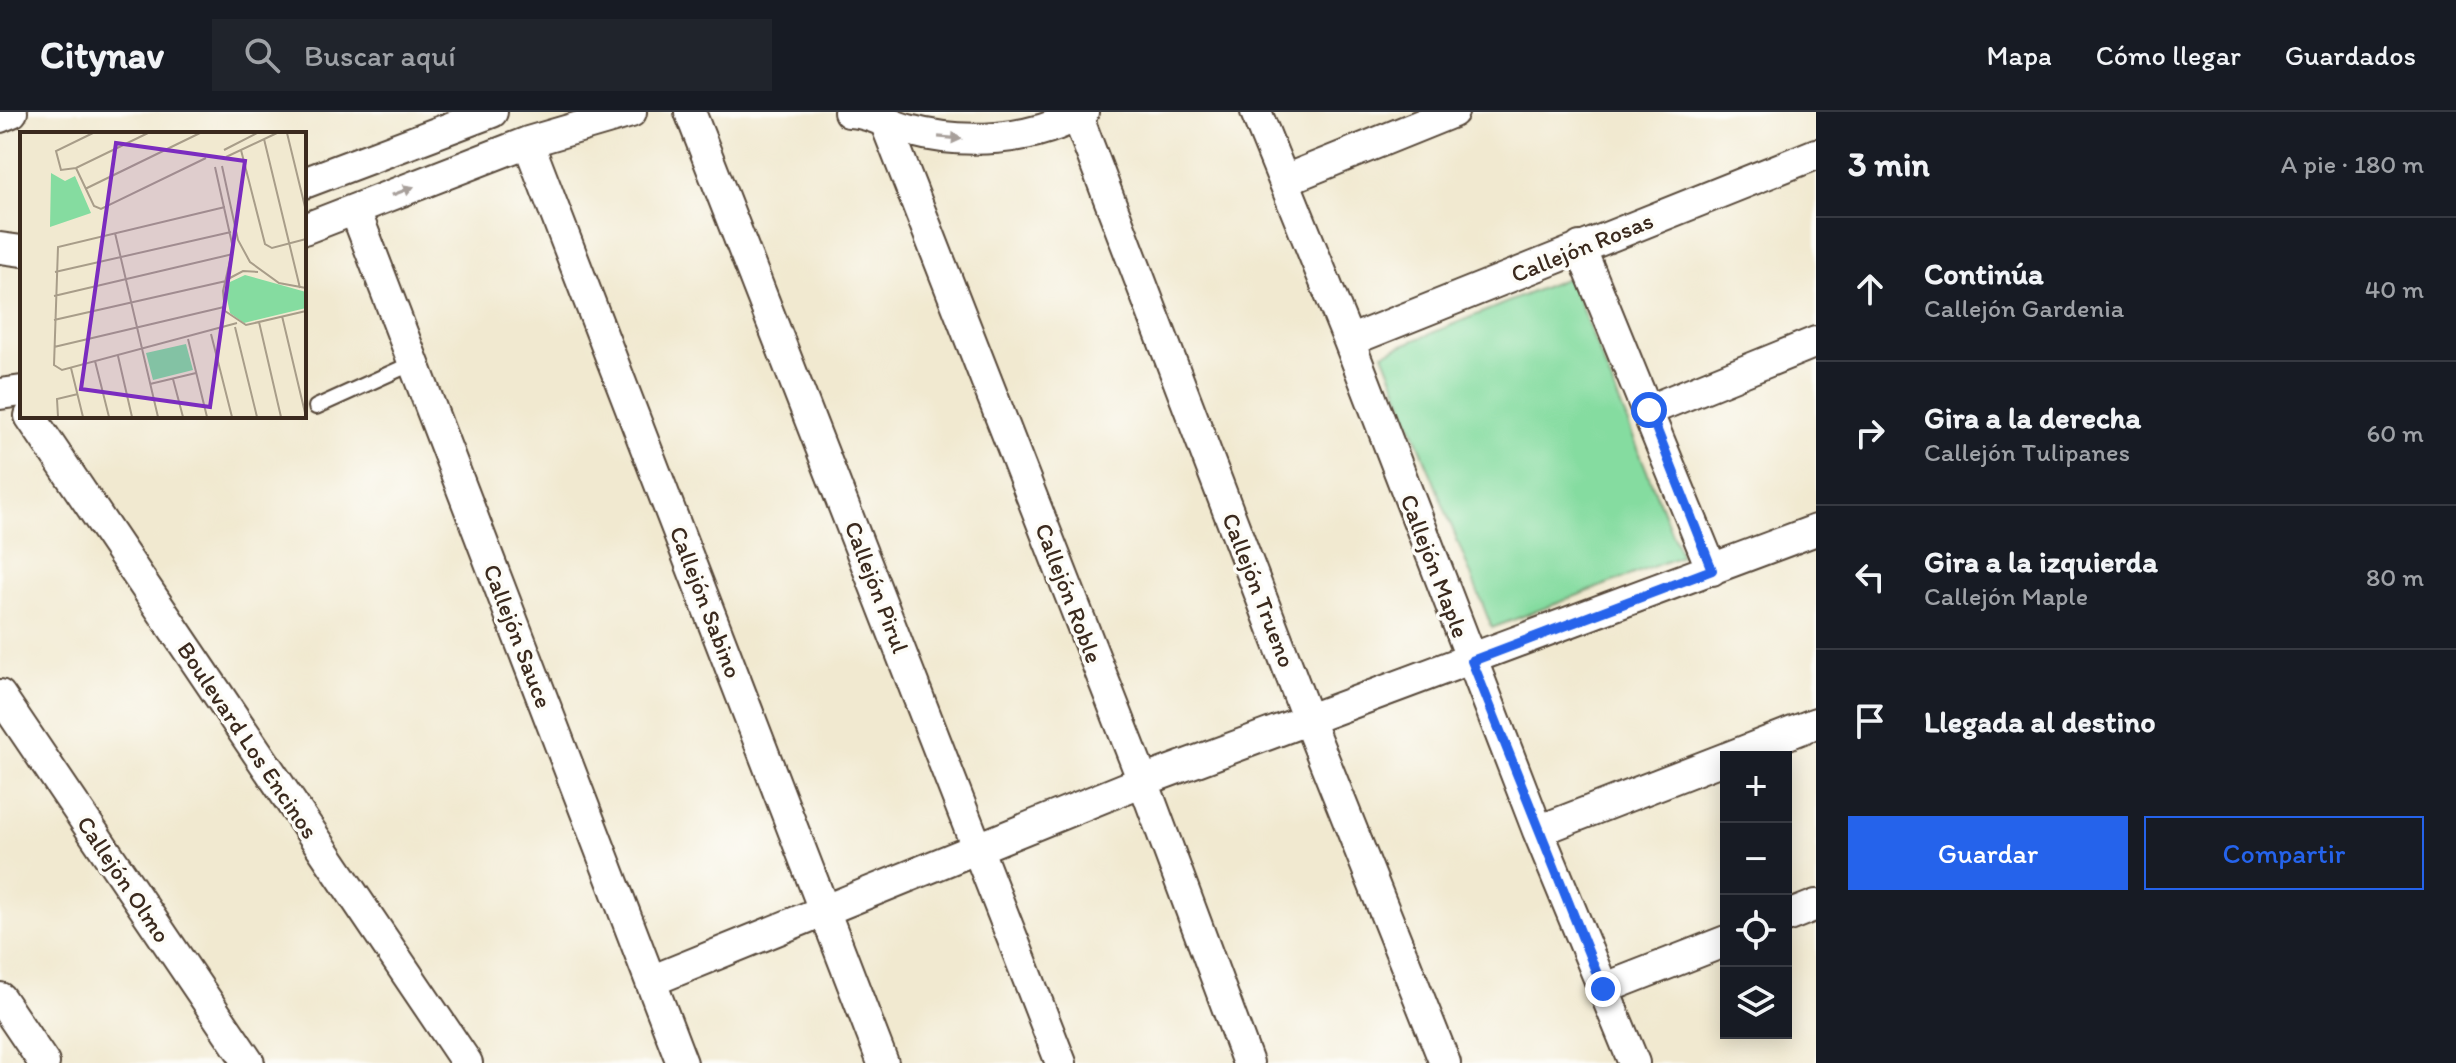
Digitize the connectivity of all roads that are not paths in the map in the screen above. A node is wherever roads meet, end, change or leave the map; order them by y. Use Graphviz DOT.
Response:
graph roads {
  1 [pos="12,112"];
  2 [pos="492,112"];
  3 [pos="631,112"];
  4 [pos="690,112"];
  5 [pos="1256,112"];
  6 [pos="1453,112"];
  7 [pos="1080,114"];
  8 [pos="869,115"];
  9 [pos="0,117"];
  10 [pos="528,142"];
  11 [pos="1816,154"];
  12 [pos="1285,180"];
  13 [pos="306,182"];
  14 [pos="355,210"];
  15 [pos="306,228"];
  16 [pos="1580,247"];
  17 [pos="0,248"];
  18 [pos="20,251"];
  19 [pos="1349,341"];
  20 [pos="1816,342"];
  21 [pos="413,363"];
  22 [pos="316,407"];
  23 [pos="1649,410"];
  24 [pos="30,418"];
  25 [pos="1816,530"];
  26 [pos="1712,570"];
  27 [pos="1472,661"];
  28 [pos="0,695"];
  29 [pos="1308,720"];
  30 [pos="1816,723"];
  31 [pos="1745,751"];
  32 [pos="1720,761"];
  33 [pos="1143,781"];
  34 [pos="1538,831"];
  35 [pos="979,848"];
  36 [pos="1816,905"];
  37 [pos="825,910"];
  38 [pos="1792,915"];
  39 [pos="1720,943"];
  40 [pos="651,981"];
  41 [pos="1603,989"];
  42 [pos="0,998"];
  43 [pos="44,1063"];
  44 [pos="249,1063"];
  45 [pos="467,1063"];
  46 [pos="682,1063"];
  47 [pos="883,1063"];
  48 [pos="1061,1063"];
  49 [pos="1248,1063"];
  50 [pos="1445,1063"];
  51 [pos="1634,1063"];
  1 -- 9 [label="street"];
  2 -- 13 [label="street"];
  3 -- 10 [label="street"];
  4 -- 35 [label="street, Callejón Pirul"];
  5 -- 12 [label="street, Callejón Maple"];
  6 -- 12 [label="street"];
  8 -- 7 [label="street, one-way"];
  7 -- 29 [label="street, Callejón Trueno"];
  8 -- 33 [label="street, Callejón Roble"];
  14 -- 10 [label="street, one-way"];
  10 -- 37 [label="street, Callejón Sabino"];
  11 -- 16 [label="street, Callejón Rosas"];
  12 -- 19 [label="street, Callejón Maple"];
  14 -- 15 [label="street"];
  14 -- 21 [label="street, Callejón Sauce"];
  16 -- 19 [label="street, Callejón Rosas"];
  16 -- 23 [label="street"];
  17 -- 18 [label="street"];
  19 -- 27 [label="street, Callejón Maple"];
  20 -- 23 [label="street"];
  21 -- 22 [label="lane"];
  21 -- 40 [label="street, Callejón Sauce"];
  23 -- 26 [label="street"];
  24 -- 45 [label="street, Boulevard Los Encinos"];
  25 -- 26 [label="street"];
  26 -- 27 [label="street"];
  27 -- 29 [label="street"];
  27 -- 34 [label="street, Callejón Maple"];
  28 -- 44 [label="street, Callejón Olmo"];
  29 -- 33 [label="street"];
  29 -- 50 [label="street, Callejón Trueno"];
  30 -- 31 [label="street"];
  32 -- 34 [label="street"];
  33 -- 35 [label="street"];
  33 -- 49 [label="street, Callejón Roble"];
  34 -- 41 [label="street, Callejón Maple"];
  35 -- 37 [label="street"];
  35 -- 48 [label="street, Callejón Pirul"];
  36 -- 38 [label="street"];
  37 -- 40 [label="street"];
  37 -- 47 [label="street, Callejón Sabino"];
  39 -- 41 [label="street"];
  40 -- 46 [label="street, Callejón Sauce"];
  41 -- 51 [label="street, Callejón Maple"];
  42 -- 43 [label="street"];
}
